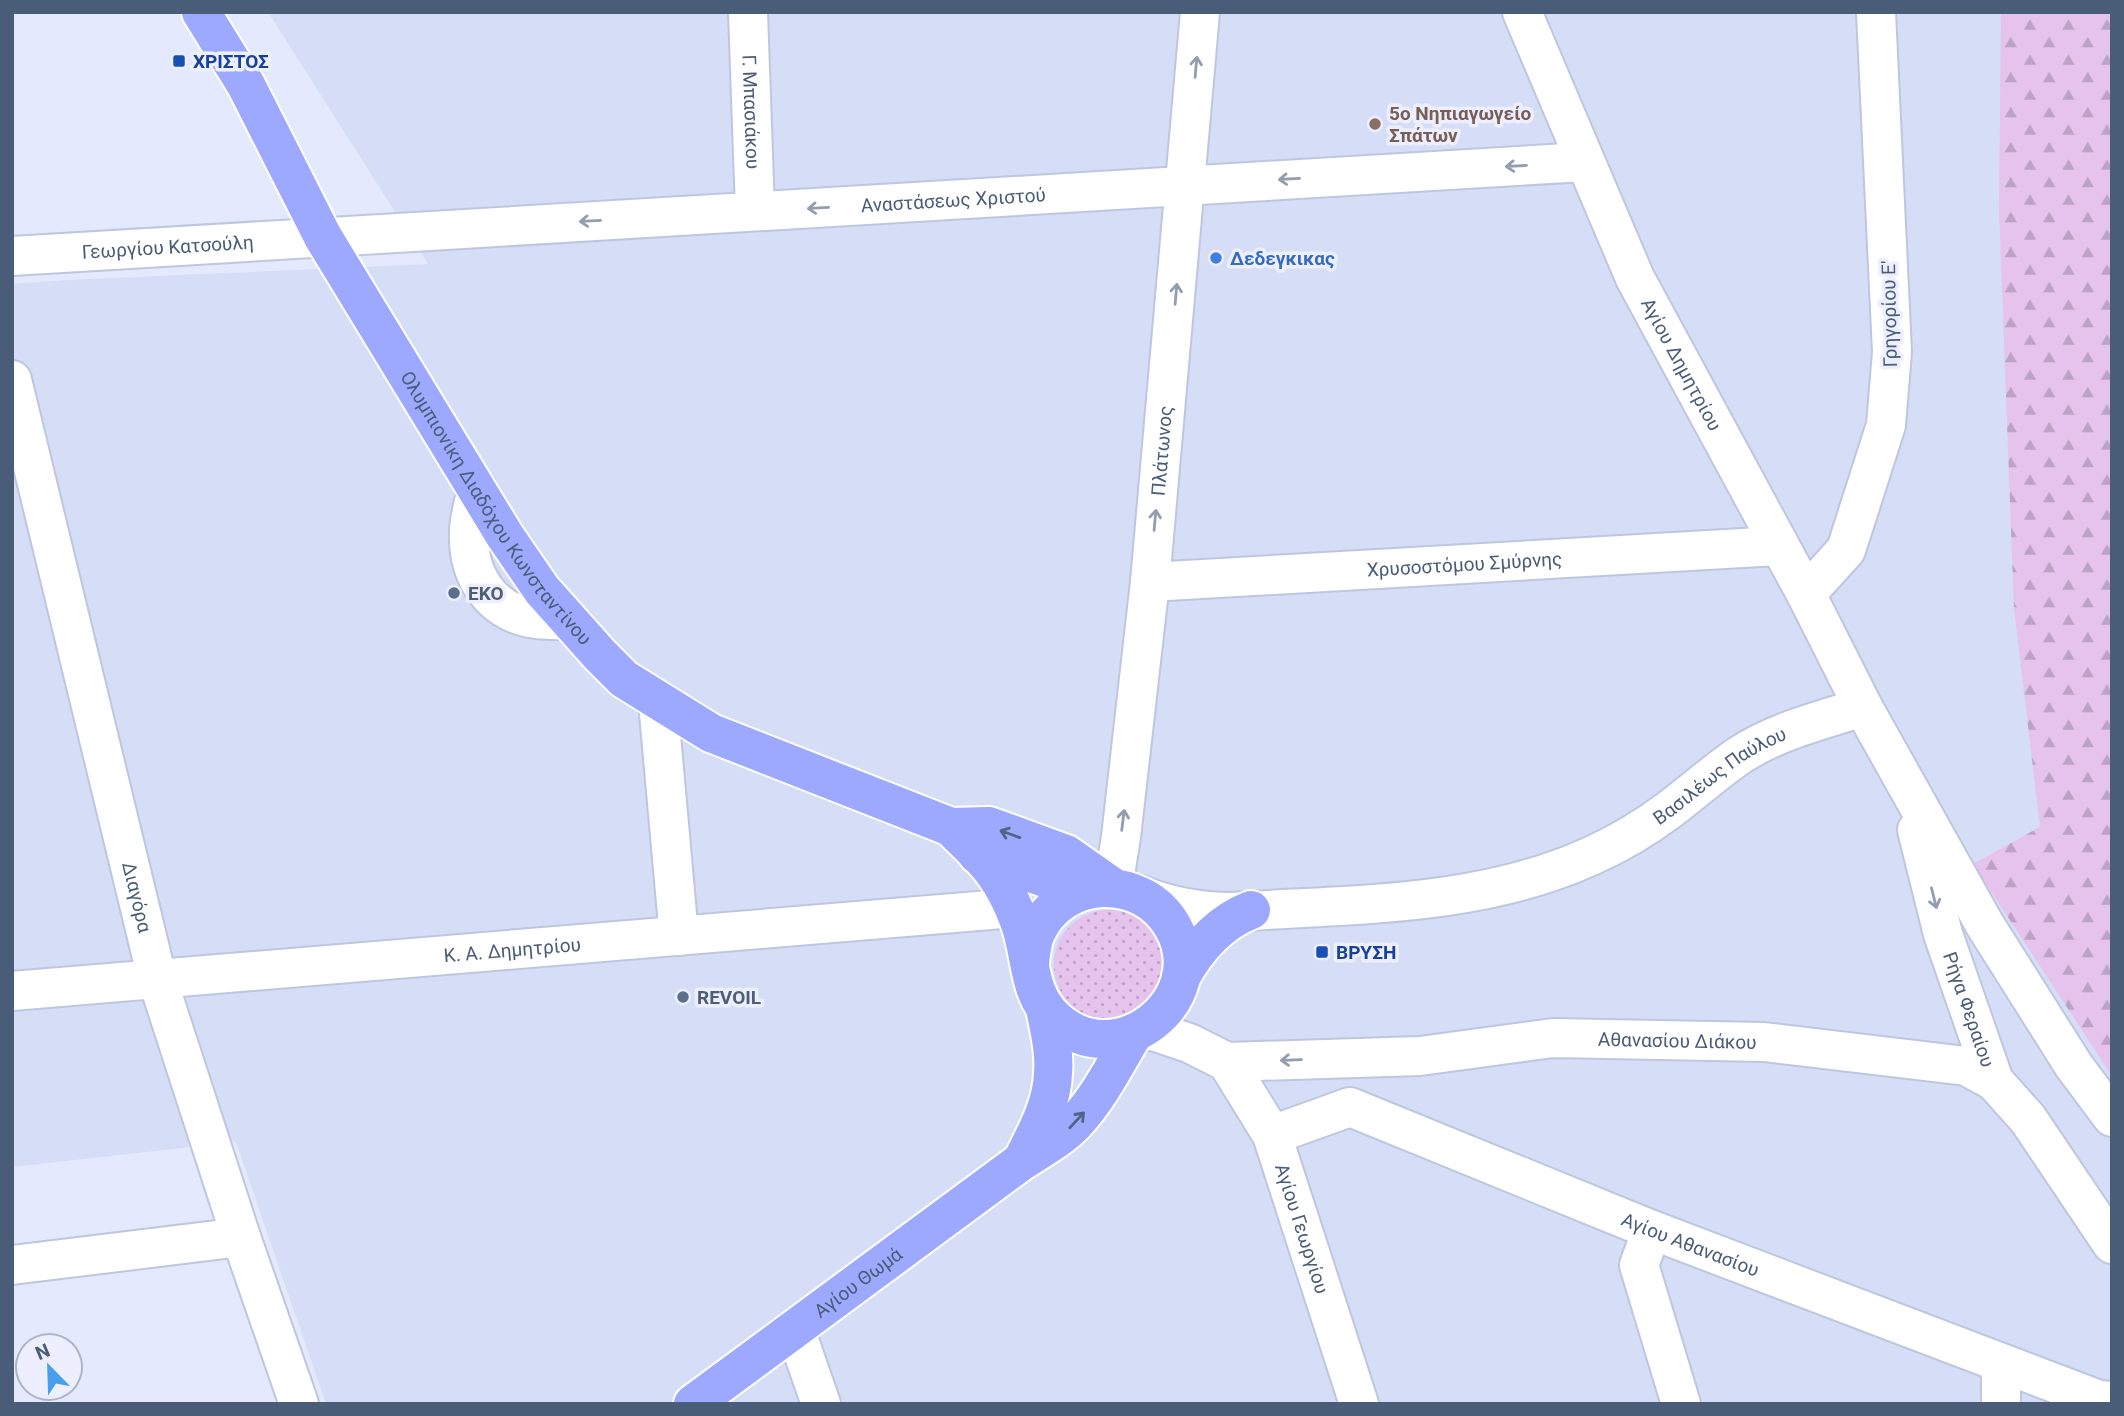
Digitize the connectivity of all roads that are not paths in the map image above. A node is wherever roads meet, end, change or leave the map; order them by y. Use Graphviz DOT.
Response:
graph roads {
  1 [pos="201,12"];
  2 [pos="748,12"];
  3 [pos="1200,12"];
  4 [pos="1522,12"];
  5 [pos="1876,12"];
  6 [pos="1584,162"];
  7 [pos="1185,185"];
  8 [pos="755,211"];
  9 [pos="323,237"];
  10 [pos="12,256"];
  11 [pos="12,380"];
  12 [pos="1779,546"];
  13 [pos="1150,582"];
  14 [pos="1806,594"];
  15 [pos="658,702"];
  16 [pos="1863,707"];
  17 [pos="1905,784"];
  18 [pos="951,827"];
  19 [pos="977,854"];
  20 [pos="1066,854"];
  21 [pos="1112,891"];
  22 [pos="1014,908"];
  23 [pos="1251,910"];
  24 [pos="679,936"];
  25 [pos="1030,964"];
  26 [pos="157,978"];
  27 [pos="1179,985"];
  28 [pos="12,990"];
  29 [pos="1045,1008"];
  30 [pos="1138,1032"];
  31 [pos="1189,1043"];
  32 [pos="1356,1058"];
  33 [pos="1227,1062"];
  34 [pos="1994,1081"];
  35 [pos="1350,1107"];
  36 [pos="2112,1117"];
  37 [pos="1272,1135"];
  38 [pos="1022,1161"];
  39 [pos="1652,1230"];
  40 [pos="241,1237"];
  41 [pos="2112,1244"];
  42 [pos="12,1265"];
  43 [pos="794,1329"];
  44 [pos="2001,1363"];
  45 [pos="2112,1401"];
  46 [pos="299,1404"];
  47 [pos="693,1404"];
  48 [pos="821,1404"];
  49 [pos="1359,1404"];
  50 [pos="1681,1404"];
  51 [pos="2001,1404"];
  1 -- 9 [label="main road, Ολυμπιονίκη Διαδόχου Κωνσταντίνου"];
  2 -- 8 [label="street, Γ. Μπασιάκου"];
  7 -- 3 [label="street, Πλάτωνος, one-way"];
  4 -- 6 [label="street, Αγίου Δημητρίου"];
  5 -- 14 [label="street, Γρηγορίου Ε'"];
  6 -- 7 [label="street, Αναστάσεως Χριστού, one-way"];
  6 -- 12 [label="street, Αγίου Δημητρίου"];
  7 -- 8 [label="street, Αναστάσεως Χριστού, one-way"];
  13 -- 7 [label="street, Πλάτωνος, one-way"];
  8 -- 9 [label="street, Αναστάσεως Χριστού, one-way"];
  9 -- 10 [label="street, Γεωργίου Κατσούλη"];
  9 -- 15 [label="main road, Ολυμπιονίκη Διαδόχου Κωνσταντίνου"];
  11 -- 26 [label="street, Διαγόρα"];
  12 -- 13 [label="street, Χρυσοστόμου Σμύρνης"];
  12 -- 14 [label="street, Αγίου Δημητρίου"];
  21 -- 13 [label="street, Πλάτωνος, one-way"];
  14 -- 16 [label="street, Αγίου Δημητρίου"];
  15 -- 18 [label="main road, Ολυμπιονίκη Διαδόχου Κωνσταντίνου"];
  15 -- 24 [label="street"];
  16 -- 17 [label="street"];
  16 -- 23 [label="street, Βασιλέως Παύλου"];
  17 -- 34 [label="street, Ρήγα Φεραίου, one-way"];
  17 -- 36 [label="street"];
  18 -- 19 [label="main road, Ολυμπιονίκη Διαδόχου Κωνσταντίνου"];
  20 -- 18 [label="main road, Ολυμπιονίκη Διαδόχου Κωνσταντίνου, one-way"];
  19 -- 21 [label="main road, Ολυμπιονίκη Διαδόχου Κωνσταντίνου"];
  19 -- 22 [label="main road"];
  20 -- 21 [label="main road, Βασιλέως Παύλου"];
  21 -- 23 [label="street, Βασιλέως Παύλου"];
  21 -- 25 [label="main road"];
  21 -- 27 [label="main road"];
  22 -- 24 [label="street, Κ. Α. Δημητρίου"];
  22 -- 25 [label="main road"];
  23 -- 27 [label="main road"];
  24 -- 26 [label="street, Κ. Α. Δημητρίου"];
  25 -- 29 [label="main road"];
  26 -- 28 [label="street, Κ. Α. Δημητρίου"];
  26 -- 40 [label="street, Διαγόρα"];
  27 -- 30 [label="main road"];
  27 -- 31 [label="street"];
  29 -- 30 [label="main road"];
  29 -- 38 [label="main road, Αγίου Θωμά"];
  30 -- 31 [label="street, Αθανασίου Διάκου"];
  38 -- 30 [label="main road, Αγίου Θωμά, one-way"];
  31 -- 33 [label="street, Αθανασίου Διάκου"];
  32 -- 33 [label="street, Αθανασίου Διάκου, one-way"];
  32 -- 34 [label="street, Αθανασίου Διάκου"];
  32 -- 35 [label="street"];
  33 -- 37 [label="street, Αγίου Γεωργίου"];
  34 -- 41 [label="street, Ρήγα Φεραίου"];
  35 -- 37 [label="street"];
  35 -- 39 [label="street, Αγίου Αθανασίου"];
  37 -- 49 [label="street, Αγίου Γεωργίου"];
  38 -- 43 [label="main road, Αγίου Θωμά"];
  39 -- 44 [label="street, Αγίου Αθανασίου"];
  39 -- 50 [label="street"];
  40 -- 42 [label="street"];
  40 -- 46 [label="street, Διαγόρα"];
  43 -- 47 [label="main road, Αγίου Θωμά"];
  43 -- 48 [label="street"];
  44 -- 45 [label="street, Αγίου Αθανασίου"];
  44 -- 51 [label="street"];
}
